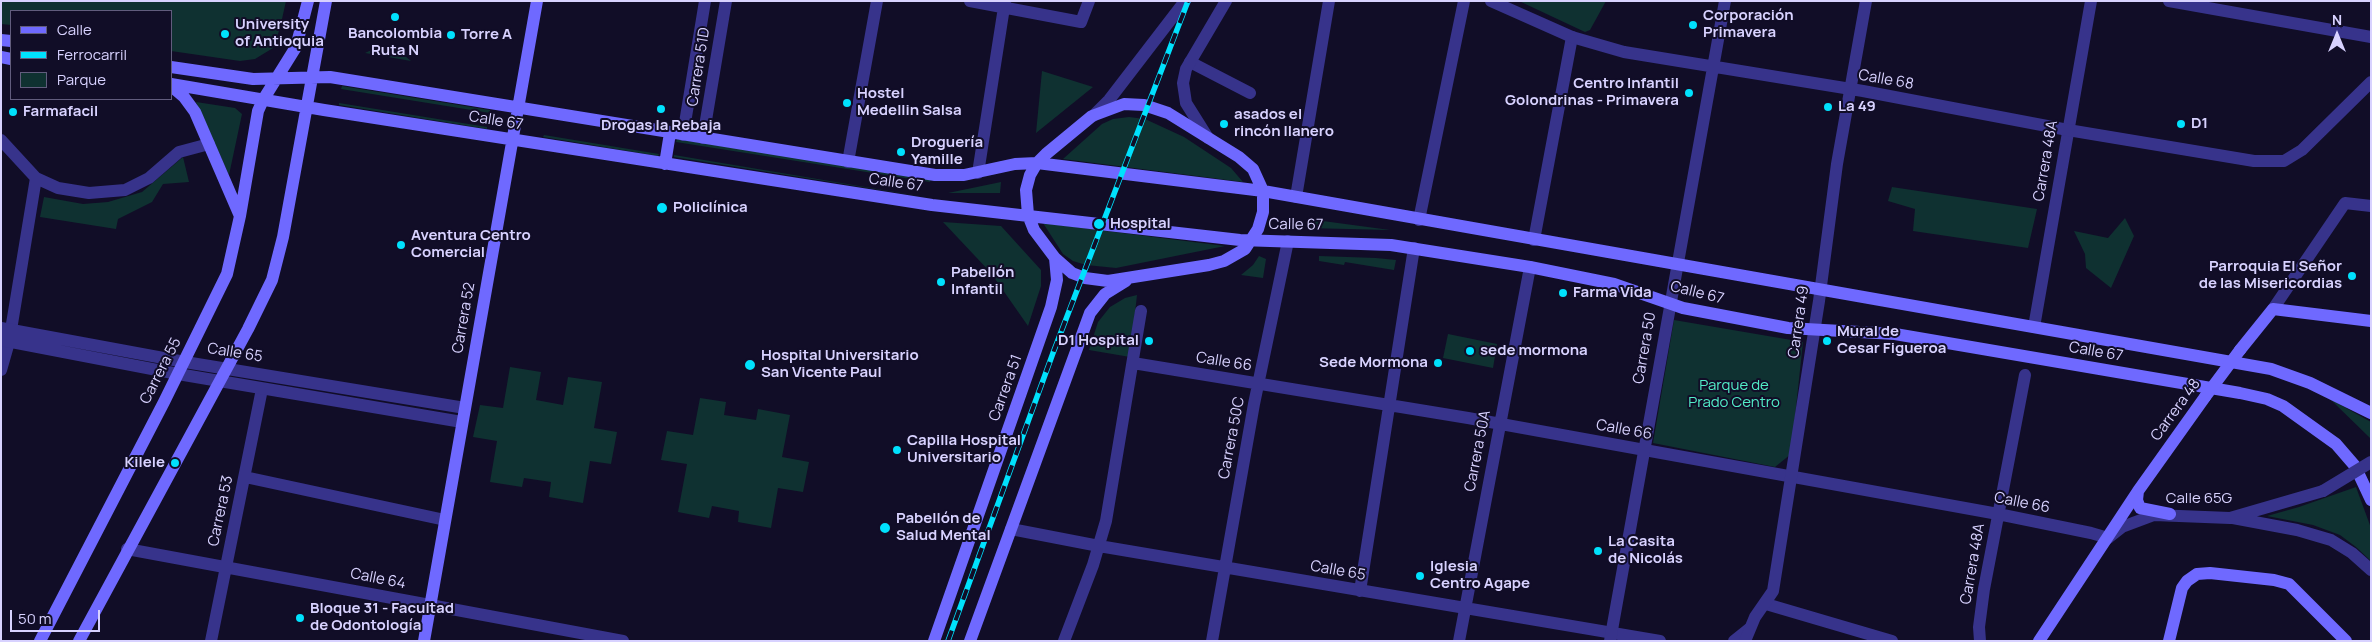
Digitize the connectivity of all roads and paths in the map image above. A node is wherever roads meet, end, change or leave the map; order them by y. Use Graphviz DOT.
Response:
graph roads {
  1 [pos="308,1"];
  2 [pos="326,1"];
  3 [pos="537,1"];
  4 [pos="705,1"];
  5 [pos="726,1"];
  6 [pos="877,1"];
  7 [pos="970,1"];
  8 [pos="1089,1"];
  9 [pos="1186,1"];
  10 [pos="1226,1"];
  11 [pos="1329,1"];
  12 [pos="1464,1"];
  13 [pos="1491,1"];
  14 [pos="1725,1"];
  15 [pos="1866,1"];
  16 [pos="2091,1"];
  17 [pos="2169,1"];
  18 [pos="1004,4"];
  19 [pos="1572,37"];
  20 [pos="2371,37"];
  21 [pos="1190,62"];
  22 [pos="172,66"];
  23 [pos="1713,66"];
  24 [pos="311,77"];
  25 [pos="277,78"];
  26 [pos="2371,82"];
  27 [pos="172,85"];
  28 [pos="172,86"];
  29 [pos="1851,90"];
  30 [pos="1250,93"];
  31 [pos="263,100"];
  32 [pos="305,107"];
  33 [pos="518,108"];
  34 [pos="1092,116"];
  35 [pos="2068,130"];
  36 [pos="677,134"];
  37 [pos="703,138"];
  38 [pos="1208,138"];
  39 [pos="1,140"];
  40 [pos="512,140"];
  41 [pos="209,144"];
  42 [pos="848,162"];
  43 [pos="1037,163"];
  44 [pos="665,164"];
  45 [pos="978,172"];
  46 [pos="36,178"];
  47 [pos="1263,191"];
  48 [pos="1296,197"];
  49 [pos="2371,206"];
  50 [pos="1028,215"];
  51 [pos="240,216"];
  52 [pos="1418,220"];
  53 [pos="1252,240"];
  54 [pos="1534,240"];
  55 [pos="1288,241"];
  56 [pos="1414,248"];
  57 [pos="1055,258"];
  58 [pos="1676,264"];
  59 [pos="1530,267"];
  60 [pos="1130,279"];
  61 [pos="1820,290"];
  62 [pos="1669,304"];
  63 [pos="2273,309"];
  64 [pos="1141,311"];
  65 [pos="2371,320"];
  66 [pos="2034,327"];
  67 [pos="1815,330"];
  68 [pos="6,335"];
  69 [pos="185,362"];
  70 [pos="1133,363"];
  71 [pos="226,368"];
  72 [pos="1,370"];
  73 [pos="178,374"];
  74 [pos="2025,375"];
  75 [pos="218,381"];
  76 [pos="1259,384"];
  77 [pos="262,388"];
  78 [pos="1389,405"];
  79 [pos="465,408"];
  80 [pos="2371,413"];
  81 [pos="462,422"];
  82 [pos="1500,424"];
  83 [pos="1644,450"];
  84 [pos="2371,462"];
  85 [pos="244,477"];
  86 [pos="1792,477"];
  87 [pos="2138,491"];
  88 [pos="2371,500"];
  89 [pos="1998,514"];
  90 [pos="2170,514"];
  91 [pos="2230,518"];
  92 [pos="445,520"];
  93 [pos="1011,529"];
  94 [pos="2108,538"];
  95 [pos="1100,546"];
  96 [pos="127,549"];
  97 [pos="226,567"];
  98 [pos="1224,568"];
  99 [pos="2371,570"];
  100 [pos="1360,591"];
  101 [pos="1766,604"];
  102 [pos="430,605"];
  103 [pos="1465,609"];
  104 [pos="1747,635"];
  105 [pos="1610,637"];
  106 [pos="599,638"];
  107 [pos="40,641"];
  108 [pos="79,641"];
  109 [pos="211,641"];
  110 [pos="424,641"];
  111 [pos="623,641"];
  112 [pos="934,641"];
  113 [pos="970,641"];
  114 [pos="1064,641"];
  115 [pos="1212,641"];
  116 [pos="1459,641"];
  117 [pos="1660,641"];
  118 [pos="1734,641"];
  119 [pos="1892,641"];
  120 [pos="1980,641"];
  121 [pos="2039,641"];
  122 [pos="2169,641"];
  123 [pos="2346,641"];
  1 -- 25 [label="main road"];
  2 -- 24 [label="main road"];
  3 -- 33 [label="main road, Carrera 52"];
  4 -- 36 [label="street, Carrera 51D"];
  5 -- 37 [label="street, Carrera 51D"];
  6 -- 42 [label="street"];
  7 -- 18 [label="street"];
  8 -- 18 [label="street"];
  9 -- 34 [label="street"];
  10 -- 21 [label="street"];
  11 -- 48 [label="street"];
  12 -- 52 [label="street"];
  13 -- 19 [label="street, Calle 68"];
  14 -- 23 [label="street, Carrera 50"];
  15 -- 29 [label="street, Carrera 49"];
  16 -- 35 [label="street, Carrera 48A"];
  17 -- 20 [label="street"];
  18 -- 45 [label="street"];
  19 -- 23 [label="street, Calle 68"];
  19 -- 54 [label="street"];
  21 -- 30 [label="street"];
  21 -- 38 [label="street"];
  22 -- 25 [label="main road, Calle 67"];
  23 -- 29 [label="street, Calle 68"];
  23 -- 58 [label="street, Carrera 50"];
  24 -- 25 [label="main road, Calle 67"];
  24 -- 32 [label="main road"];
  24 -- 33 [label="main road, Calle 67"];
  25 -- 31 [label="main road, Carrera 55"];
  26 -- 35 [label="street, Calle 68"];
  27 -- 31 [label="main road, Calle 67"];
  28 -- 41 [label="main road"];
  29 -- 35 [label="street, Calle 68"];
  29 -- 61 [label="street, Carrera 49"];
  31 -- 32 [label="main road, Calle 67"];
  31 -- 51 [label="main road, Carrera 55"];
  32 -- 40 [label="main road, Calle 67"];
  32 -- 71 [label="main road"];
  33 -- 36 [label="main road, Calle 67"];
  33 -- 40 [label="main road, Carrera 52"];
  34 -- 38 [label="main road"];
  34 -- 43 [label="main road"];
  35 -- 66 [label="street, Carrera 48A"];
  36 -- 37 [label="main road, Calle 67"];
  36 -- 44 [label="main road"];
  37 -- 42 [label="main road, Calle 67"];
  38 -- 47 [label="main road"];
  39 -- 46 [label="street"];
  40 -- 44 [label="main road, Calle 67"];
  40 -- 79 [label="main road, Carrera 52"];
  41 -- 46 [label="street"];
  41 -- 51 [label="main road"];
  42 -- 45 [label="main road, Calle 67"];
  43 -- 45 [label="main road, Calle 67"];
  43 -- 47 [label="main road, Calle 67"];
  43 -- 50 [label="main road"];
  44 -- 50 [label="main road, Calle 67"];
  46 -- 68 [label="street"];
  47 -- 48 [label="main road, Calle 67"];
  47 -- 53 [label="main road"];
  48 -- 52 [label="main road, Calle 67"];
  49 -- 63 [label="street, Carrera 48"];
  50 -- 53 [label="main road, Calle 67"];
  50 -- 57 [label="main road"];
  51 -- 69 [label="main road, Carrera 55"];
  52 -- 54 [label="main road, Calle 67"];
  53 -- 55 [label="main road, Calle 67"];
  53 -- 60 [label="main road"];
  54 -- 58 [label="main road, Calle 67"];
  55 -- 56 [label="main road, Calle 67"];
  55 -- 76 [label="street, Carrera 50C"];
  56 -- 59 [label="main road, Calle 67"];
  56 -- 78 [label="street"];
  57 -- 60 [label="main road"];
  57 -- 112 [label="main road, Carrera 51"];
  58 -- 61 [label="main road, Calle 67"];
  58 -- 62 [label="street, Carrera 50"];
  59 -- 62 [label="main road, Calle 67"];
  59 -- 82 [label="street, Carrera 50A"];
  60 -- 93 [label="main road"];
  61 -- 66 [label="main road, Calle 67"];
  61 -- 67 [label="street, Carrera 49"];
  62 -- 67 [label="main road, Calle 67"];
  62 -- 83 [label="street, Carrera 50"];
  63 -- 65 [label="main road"];
  63 -- 87 [label="main road, Carrera 48, bridge"];
  64 -- 70 [label="street"];
  66 -- 80 [label="main road, Calle 67"];
  67 -- 86 [label="street, Carrera 49"];
  67 -- 88 [label="main road, Calle 67"];
  68 -- 69 [label="street, Calle 65"];
  68 -- 72 [label="street"];
  68 -- 73 [label="street, Calle 65"];
  69 -- 71 [label="street, Calle 65"];
  69 -- 73 [label="main road, Carrera 55"];
  70 -- 76 [label="street, Calle 66"];
  70 -- 95 [label="street"];
  71 -- 75 [label="main road"];
  71 -- 79 [label="street, Calle 65"];
  73 -- 75 [label="street, Calle 65"];
  73 -- 107 [label="main road, Carrera 55"];
  74 -- 89 [label="street, Carrera 48A"];
  75 -- 77 [label="street, Calle 65"];
  75 -- 96 [label="main road"];
  76 -- 78 [label="street, Calle 66"];
  76 -- 98 [label="street, Carrera 50C"];
  77 -- 81 [label="street, Calle 65"];
  77 -- 85 [label="street, Carrera 53"];
  78 -- 82 [label="street, Calle 66"];
  78 -- 100 [label="street"];
  79 -- 81 [label="main road, Carrera 52"];
  81 -- 92 [label="main road, Carrera 52"];
  82 -- 83 [label="street, Calle 66"];
  82 -- 103 [label="street, Carrera 50A"];
  83 -- 86 [label="street, Calle 66"];
  83 -- 105 [label="street, Carrera 50"];
  84 -- 91 [label="street, Calle 65G, bridge"];
  85 -- 92 [label="street"];
  85 -- 97 [label="street, Carrera 53"];
  86 -- 89 [label="street, Calle 66"];
  86 -- 101 [label="street, Carrera 49"];
  87 -- 90 [label="main road"];
  87 -- 94 [label="main road, Carrera 48"];
  89 -- 94 [label="street, Calle 66"];
  89 -- 120 [label="street, Carrera 48A"];
  90 -- 91 [label="street, Calle 65G"];
  90 -- 94 [label="street, Calle 65G"];
  91 -- 99 [label="street"];
  92 -- 102 [label="main road, Carrera 52"];
  93 -- 95 [label="street, Calle 65"];
  93 -- 113 [label="main road"];
  94 -- 121 [label="main road, Carrera 48"];
  95 -- 98 [label="street, Calle 65"];
  95 -- 114 [label="street"];
  96 -- 97 [label="street, Calle 64"];
  96 -- 108 [label="main road"];
  97 -- 102 [label="street, Calle 64"];
  97 -- 109 [label="street, Carrera 53"];
  98 -- 100 [label="street, Calle 65"];
  98 -- 115 [label="street, Carrera 50C"];
  100 -- 103 [label="street, Calle 65"];
  101 -- 104 [label="street, Carrera 49"];
  101 -- 119 [label="street"];
  102 -- 106 [label="street, Calle 64"];
  102 -- 110 [label="main road, Carrera 52"];
  103 -- 105 [label="street, Calle 65"];
  103 -- 116 [label="street, Carrera 50A"];
  104 -- 118 [label="street"];
  105 -- 117 [label="street, Calle 65"];
  106 -- 111 [label="street, Calle 64"];
  122 -- 123 [label="main road"];
}
